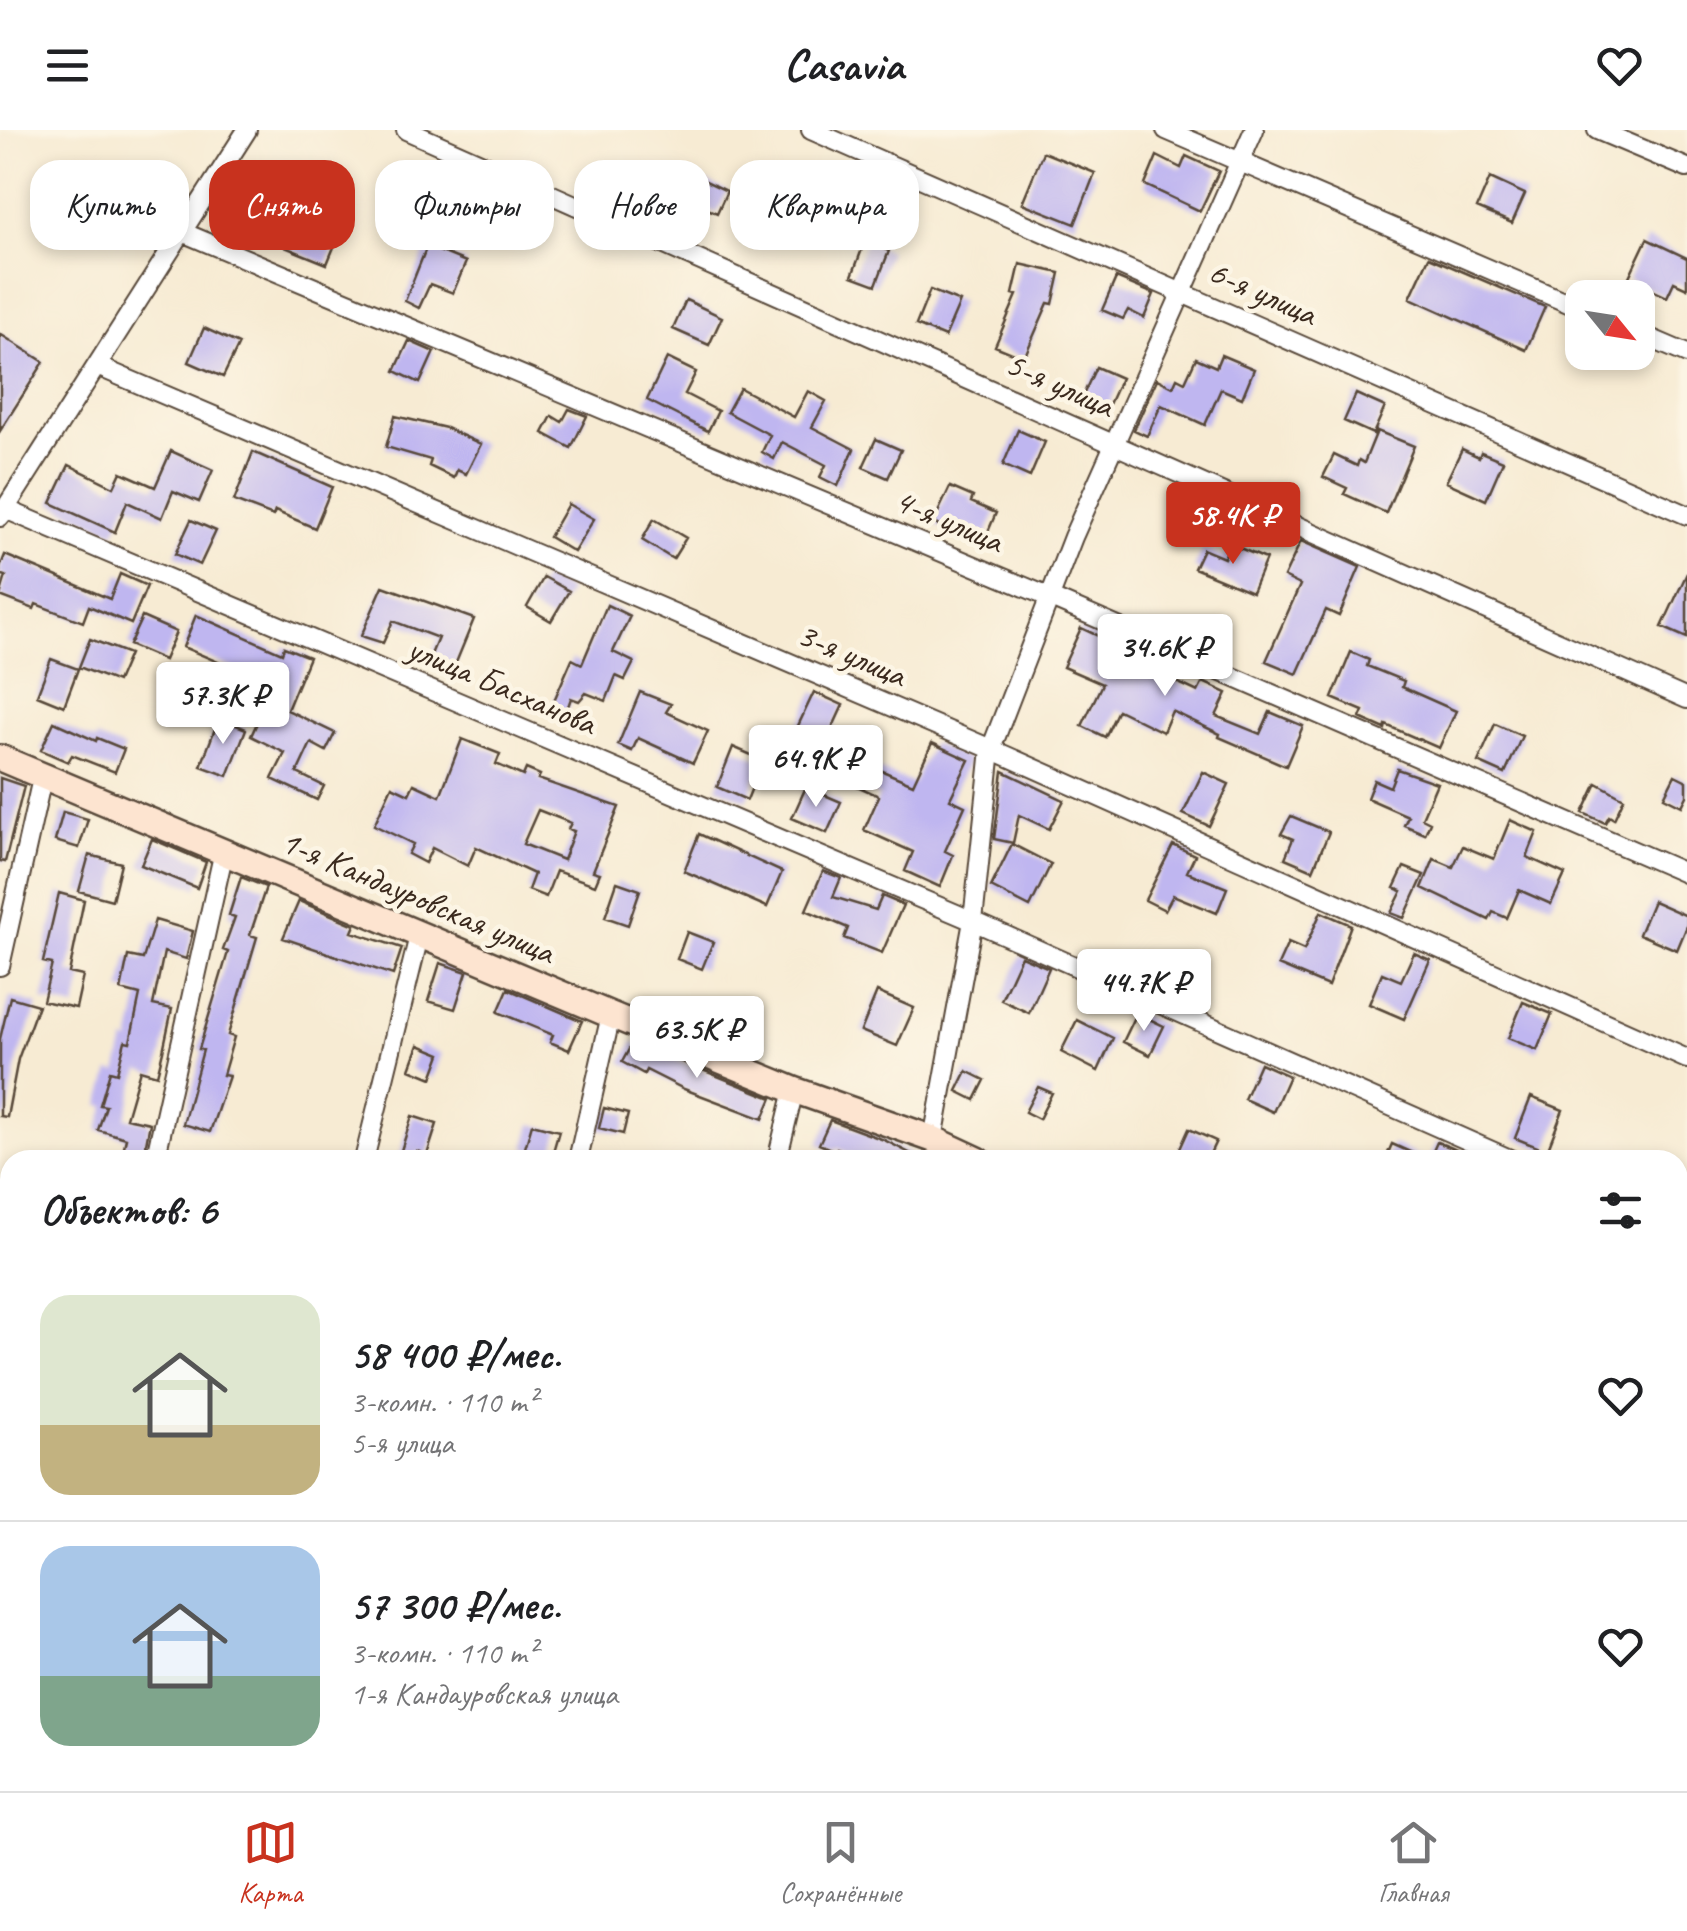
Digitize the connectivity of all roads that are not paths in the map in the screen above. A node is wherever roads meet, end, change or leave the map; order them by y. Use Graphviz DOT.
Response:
graph roads {
  1 [pos="247,130"];
  2 [pos="406,130"];
  3 [pos="811,130"];
  4 [pos="1166,130"];
  5 [pos="1254,130"];
  6 [pos="1597,130"];
  7 [pos="1240,162"];
  8 [pos="1687,168"];
  9 [pos="189,221"];
  10 [pos="189,235"];
  11 [pos="170,250"];
  12 [pos="1182,292"];
  13 [pos="1565,302"];
  14 [pos="1655,340"];
  15 [pos="1687,354"];
  16 [pos="96,366"];
  17 [pos="1114,444"];
  18 [pos="3,513"];
  19 [pos="1687,515"];
  20 [pos="1051,598"];
  21 [pos="1687,699"];
  22 [pos="991,749"];
  23 [pos="0,758"];
  24 [pos="43,774"];
  25 [pos="224,852"];
  26 [pos="1687,874"];
  27 [pos="974,920"];
  28 [pos="419,936"];
  29 [pos="0,966"];
  30 [pos="611,1015"];
  31 [pos="1687,1059"];
  32 [pos="794,1090"];
  33 [pos="934,1138"];
  34 [pos="157,1150"];
  35 [pos="366,1150"];
  36 [pos="580,1150"];
  37 [pos="779,1150"];
  38 [pos="957,1150"];
  39 [pos="1490,1150"];
  1 -- 9 [label="street"];
  2 -- 17 [label="street, 5-я улица"];
  3 -- 12 [label="street, 6-я улица"];
  4 -- 7 [label="street"];
  5 -- 7 [label="street"];
  6 -- 8 [label="street"];
  7 -- 12 [label="street"];
  7 -- 13 [label="street"];
  10 -- 20 [label="street, 4-я улица"];
  11 -- 16 [label="street"];
  12 -- 17 [label="street"];
  12 -- 19 [label="street, 6-я улица"];
  14 -- 15 [label="street"];
  16 -- 18 [label="street"];
  16 -- 22 [label="street, 3-я улица"];
  17 -- 20 [label="street"];
  17 -- 21 [label="street, 5-я улица"];
  18 -- 27 [label="street, улица Басханова"];
  20 -- 22 [label="street"];
  20 -- 26 [label="street, 4-я улица"];
  22 -- 27 [label="street"];
  22 -- 31 [label="street, 3-я улица"];
  23 -- 24 [label="street, 1-я Кандауровская улица"];
  24 -- 25 [label="street, 1-я Кандауровская улица"];
  24 -- 29 [label="street"];
  25 -- 28 [label="street, 1-я Кандауровская улица"];
  25 -- 34 [label="street"];
  27 -- 33 [label="street"];
  27 -- 39 [label="street, улица Басханова"];
  28 -- 30 [label="street, 1-я Кандауровская улица"];
  28 -- 35 [label="street"];
  30 -- 32 [label="street, 1-я Кандауровская улица"];
  30 -- 36 [label="street"];
  32 -- 33 [label="street, 1-я Кандауровская улица"];
  32 -- 37 [label="street"];
  33 -- 38 [label="street, 1-я Кандауровская улица"];
}
